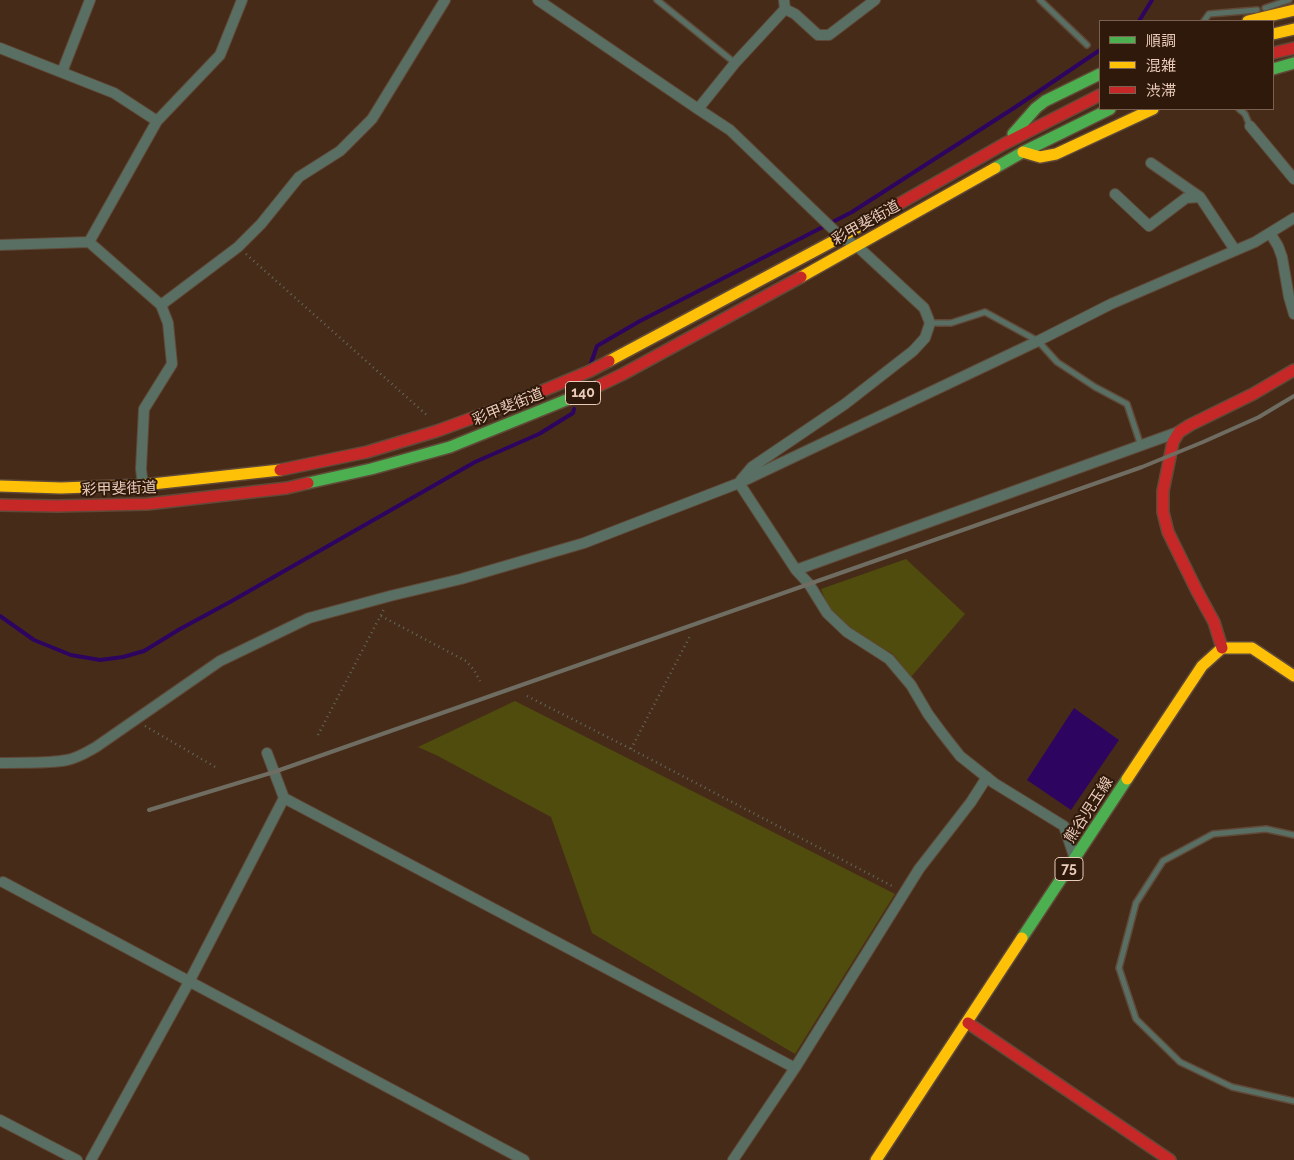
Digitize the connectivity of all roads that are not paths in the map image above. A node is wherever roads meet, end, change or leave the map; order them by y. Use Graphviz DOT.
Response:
graph roads {
  1 [pos="90,0"];
  2 [pos="242,0"];
  3 [pos="445,0"];
  4 [pos="538,0"];
  5 [pos="657,0"];
  6 [pos="875,0"];
  7 [pos="1040,0"];
  8 [pos="1289,0"];
  9 [pos="784,5"];
  10 [pos="1294,10"];
  11 [pos="1205,20"];
  12 [pos="1252,20"];
  13 [pos="1294,29"];
  14 [pos="1274,34"];
  15 [pos="1086,45"];
  16 [pos="0,48"];
  17 [pos="1294,48"];
  18 [pos="1274,53"];
  19 [pos="735,63"];
  20 [pos="1294,63"];
  21 [pos="1274,68"];
  22 [pos="62,72"];
  23 [pos="1099,74"];
  24 [pos="1099,95"];
  25 [pos="698,109"];
  26 [pos="1108,110"];
  27 [pos="1151,110"];
  28 [pos="1241,110"];
  29 [pos="157,121"];
  30 [pos="1250,126"];
  31 [pos="1004,144"];
  32 [pos="1023,152"];
  33 [pos="1151,163"];
  34 [pos="1294,179"];
  35 [pos="1114,194"];
  36 [pos="1200,197"];
  37 [pos="1294,218"];
  38 [pos="1270,233"];
  39 [pos="840,237"];
  40 [pos="89,242"];
  41 [pos="0,245"];
  42 [pos="857,246"];
  43 [pos="1235,250"];
  44 [pos="161,305"];
  45 [pos="1294,314"];
  46 [pos="930,324"];
  47 [pos="1038,341"];
  48 [pos="1294,370"];
  49 [pos="1179,432"];
  50 [pos="1141,447"];
  51 [pos="739,483"];
  52 [pos="0,486"];
  53 [pos="143,486"];
  54 [pos="0,505"];
  55 [pos="796,570"];
  56 [pos="1222,648"];
  57 [pos="1294,676"];
  58 [pos="267,752"];
  59 [pos="0,763"];
  60 [pos="987,777"];
  61 [pos="284,798"];
  62 [pos="1294,835"];
  63 [pos="1075,859"];
  64 [pos="3,882"];
  65 [pos="189,982"];
  66 [pos="968,1023"];
  67 [pos="795,1068"];
  68 [pos="1294,1101"];
  69 [pos="0,1120"];
  70 [pos="77,1160"];
  71 [pos="91,1160"];
  72 [pos="524,1160"];
  73 [pos="733,1160"];
  74 [pos="876,1160"];
  75 [pos="1170,1160"];
  1 -- 22 [label="street"];
  2 -- 29 [label="street"];
  3 -- 44 [label="street"];
  4 -- 25 [label="street"];
  5 -- 19 [label="lane"];
  6 -- 9 [label="street"];
  7 -- 15 [label="lane"];
  8 -- 11 [label="lane"];
  9 -- 19 [label="street"];
  10 -- 12 [label="main road"];
  13 -- 14 [label="main road"];
  16 -- 22 [label="street"];
  17 -- 18 [label="main road"];
  19 -- 25 [label="street"];
  20 -- 21 [label="main road"];
  22 -- 29 [label="street"];
  23 -- 31 [label="main road"];
  24 -- 31 [label="main road, 彩甲斐街道 / 140"];
  25 -- 39 [label="street"];
  26 -- 32 [label="main road, 彩甲斐街道 / 140"];
  27 -- 32 [label="main road"];
  28 -- 30 [label="lane"];
  29 -- 40 [label="street"];
  30 -- 34 [label="street"];
  31 -- 39 [label="main road, 彩甲斐街道 / 140"];
  32 -- 42 [label="main road, 彩甲斐街道 / 140"];
  33 -- 36 [label="street"];
  35 -- 36 [label="street"];
  36 -- 43 [label="street"];
  37 -- 38 [label="street"];
  38 -- 43 [label="street"];
  38 -- 45 [label="street"];
  39 -- 42 [label="street"];
  39 -- 53 [label="main road, 彩甲斐街道 / 140"];
  40 -- 41 [label="street"];
  40 -- 44 [label="street"];
  42 -- 46 [label="street"];
  42 -- 54 [label="main road, 彩甲斐街道 / 140"];
  43 -- 47 [label="street"];
  44 -- 53 [label="street"];
  46 -- 47 [label="lane"];
  46 -- 51 [label="street"];
  47 -- 50 [label="lane"];
  47 -- 51 [label="street"];
  48 -- 49 [label="main road"];
  49 -- 50 [label="street"];
  49 -- 56 [label="main road"];
  50 -- 55 [label="street"];
  51 -- 55 [label="street"];
  51 -- 59 [label="street"];
  52 -- 53 [label="main road, 彩甲斐街道 / 140"];
  55 -- 60 [label="street"];
  56 -- 57 [label="main road"];
  56 -- 63 [label="main road, 熊谷児玉線 / 75"];
  58 -- 61 [label="street"];
  60 -- 63 [label="street"];
  60 -- 67 [label="street"];
  61 -- 65 [label="street"];
  61 -- 67 [label="street"];
  62 -- 68 [label="lane"];
  63 -- 66 [label="main road, 熊谷児玉線 / 75"];
  64 -- 65 [label="street"];
  65 -- 71 [label="street"];
  65 -- 72 [label="street"];
  66 -- 74 [label="main road, 熊谷児玉線 / 75"];
  66 -- 75 [label="main road"];
  67 -- 73 [label="street"];
  69 -- 70 [label="street"];
}
